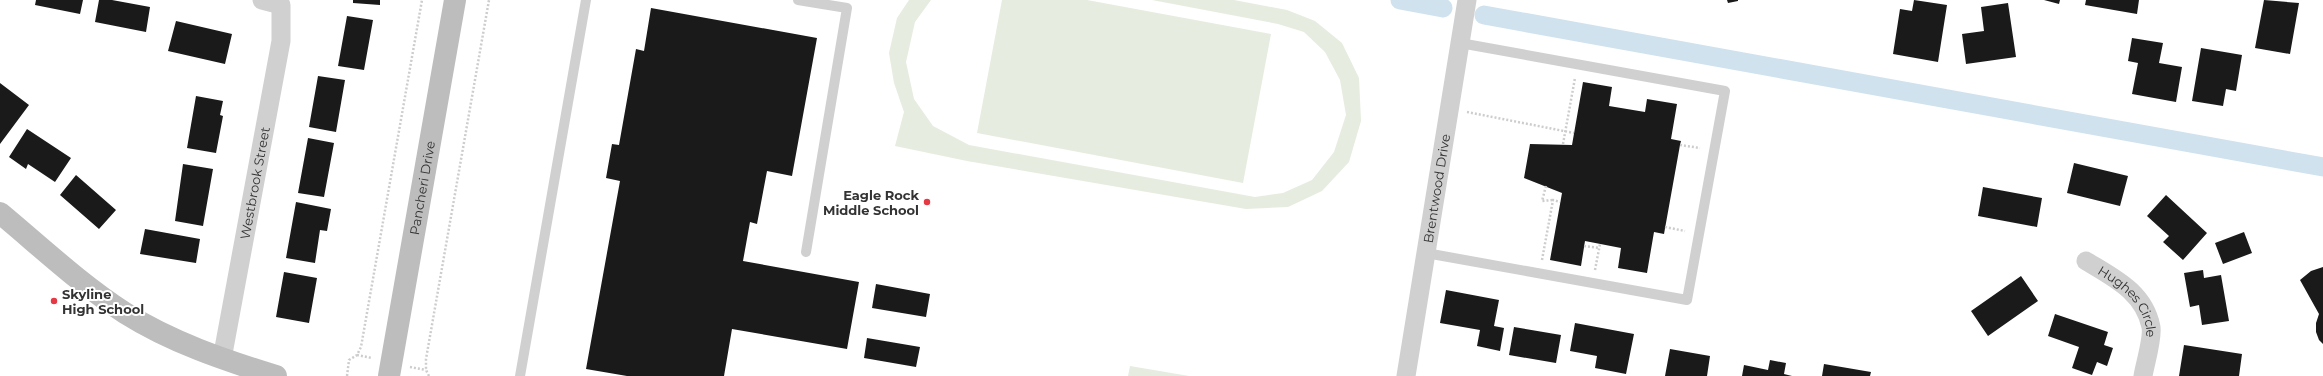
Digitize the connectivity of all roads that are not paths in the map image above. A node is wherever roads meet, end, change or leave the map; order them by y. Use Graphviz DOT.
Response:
graph roads {
  1 [pos="262,0"];
  2 [pos="455,0"];
  3 [pos="586,0"];
  4 [pos="798,0"];
  5 [pos="1467,0"];
  6 [pos="1460,43"];
  7 [pos="0,213"];
  8 [pos="806,252"];
  9 [pos="1426,253"];
  10 [pos="2086,262"];
  11 [pos="222,359"];
  12 [pos="276,376"];
  13 [pos="389,376"];
  14 [pos="520,376"];
  15 [pos="1406,376"];
  16 [pos="2143,376"];
  1 -- 11 [label="street, Westbrook Street"];
  2 -- 13 [label="street, Pancheri Drive"];
  3 -- 14 [label="lane"];
  4 -- 8 [label="lane"];
  5 -- 6 [label="street, Brentwood Drive"];
  6 -- 9 [label="street, Brentwood Drive"];
  6 -- 9 [label="lane"];
  7 -- 11 [label="street"];
  9 -- 15 [label="street, Brentwood Drive"];
  10 -- 16 [label="street, Hughes Circle"];
  11 -- 12 [label="street"];
}
